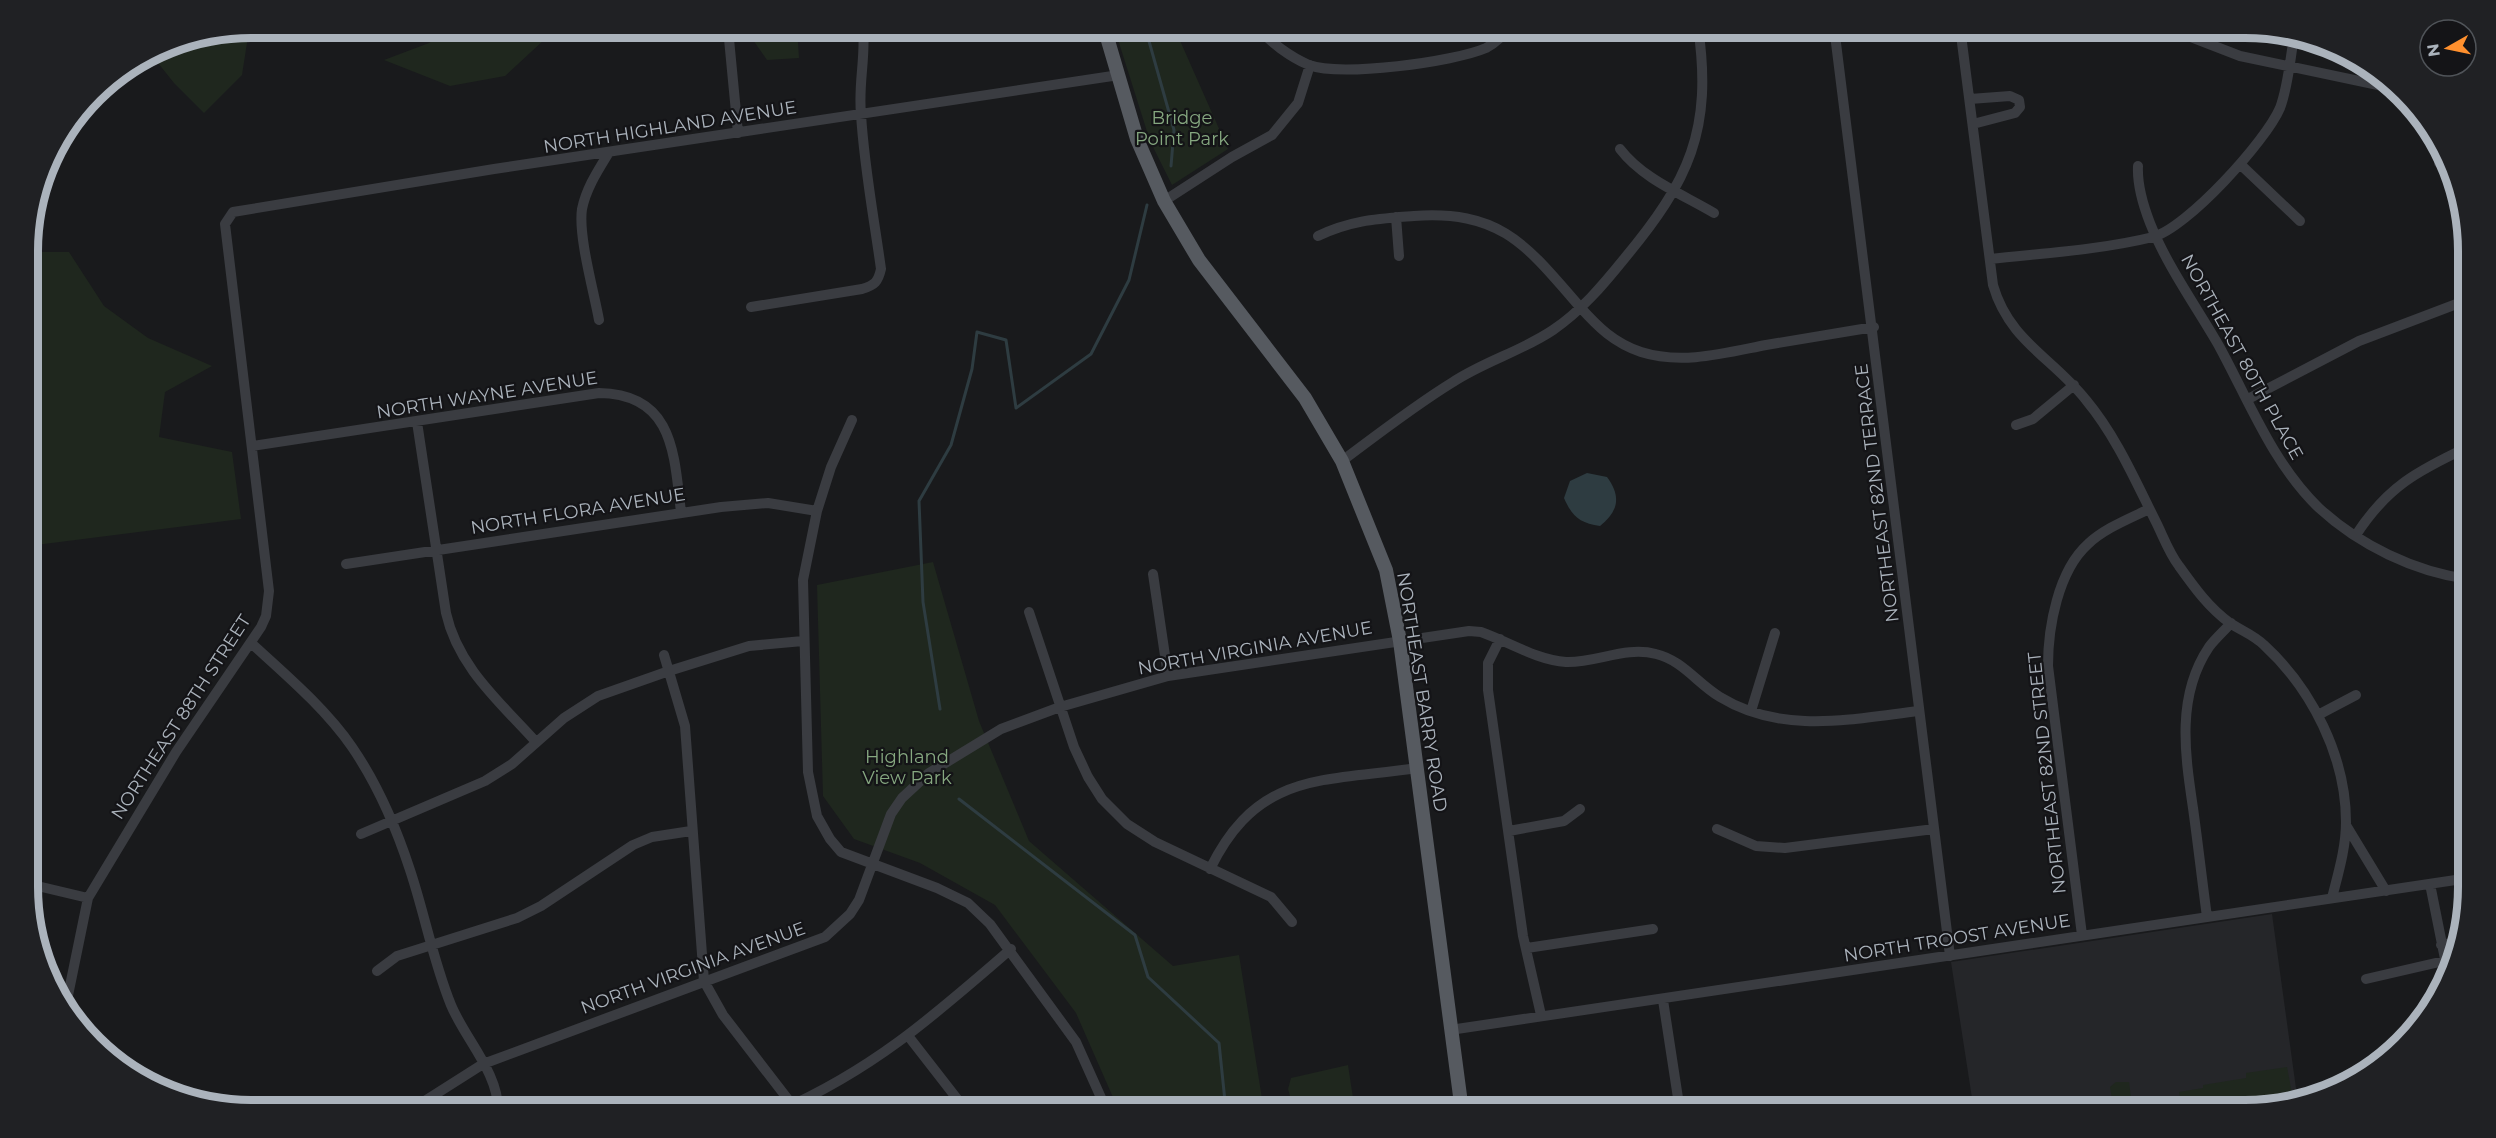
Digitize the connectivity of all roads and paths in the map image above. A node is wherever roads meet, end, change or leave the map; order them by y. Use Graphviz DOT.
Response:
graph roads {
  1 [pos="864,38"];
  2 [pos="1107,38"];
  3 [pos="1270,38"];
  4 [pos="1498,38"];
  5 [pos="1699,38"];
  6 [pos="1835,38"];
  7 [pos="1962,38"];
  8 [pos="2192,38"];
  9 [pos="729,39"];
  10 [pos="2293,43"];
  11 [pos="1310,65"];
  12 [pos="2289,66"];
  13 [pos="1119,75"];
  14 [pos="2379,84"];
  15 [pos="1970,99"];
  16 [pos="861,114"];
  17 [pos="1973,124"];
  18 [pos="738,133"];
  19 [pos="1620,149"];
  20 [pos="608,154"];
  21 [pos="2241,165"];
  22 [pos="2138,166"];
  23 [pos="1676,190"];
  24 [pos="1164,201"];
  25 [pos="1714,213"];
  26 [pos="228,217"];
  27 [pos="1396,218"];
  28 [pos="2300,221"];
  29 [pos="1318,236"];
  30 [pos="2156,236"];
  31 [pos="1399,256"];
  32 [pos="1990,259"];
  33 [pos="2458,303"];
  34 [pos="751,307"];
  35 [pos="1581,307"];
  36 [pos="599,320"];
  37 [pos="1874,327"];
  38 [pos="2074,385"];
  39 [pos="2248,399"];
  40 [pos="852,420"];
  41 [pos="417,422"];
  42 [pos="2016,425"];
  43 [pos="252,447"];
  44 [pos="2458,452"];
  45 [pos="1342,461"];
  46 [pos="2149,509"];
  47 [pos="816,511"];
  48 [pos="681,512"];
  49 [pos="2356,535"];
  50 [pos="438,550"];
  51 [pos="346,564"];
  52 [pos="1154,574"];
  53 [pos="2458,577"];
  54 [pos="1029,612"];
  55 [pos="2231,623"];
  56 [pos="1775,633"];
  57 [pos="1500,639"];
  58 [pos="803,640"];
  59 [pos="1400,641"];
  60 [pos="251,643"];
  61 [pos="664,656"];
  62 [pos="669,670"];
  63 [pos="1168,676"];
  64 [pos="2356,695"];
  65 [pos="1060,707"];
  66 [pos="1751,711"];
  67 [pos="1919,711"];
  68 [pos="2318,714"];
  69 [pos="536,742"];
  70 [pos="1417,768"];
  71 [pos="1580,808"];
  72 [pos="392,822"];
  73 [pos="2346,825"];
  74 [pos="1717,829"];
  75 [pos="1934,829"];
  76 [pos="691,831"];
  77 [pos="1509,831"];
  78 [pos="361,834"];
  79 [pos="871,865"];
  80 [pos="1210,869"];
  81 [pos="2458,880"];
  82 [pos="2430,884"];
  83 [pos="38,886"];
  84 [pos="2386,891"];
  85 [pos="88,898"];
  86 [pos="2332,898"];
  87 [pos="2207,917"];
  88 [pos="1292,922"];
  89 [pos="1653,929"];
  90 [pos="2082,935"];
  91 [pos="2451,943"];
  92 [pos="2441,945"];
  93 [pos="432,947"];
  94 [pos="1527,948"];
  95 [pos="1011,949"];
  96 [pos="1950,956"];
  97 [pos="2444,961"];
  98 [pos="377,971"];
  99 [pos="2366,979"];
  100 [pos="704,981"];
  101 [pos="68,997"];
  102 [pos="1663,1000"];
  103 [pos="1540,1015"];
  104 [pos="1450,1030"];
  105 [pos="909,1037"];
  106 [pos="483,1065"];
  107 [pos="427,1100"];
  108 [pos="497,1100"];
  109 [pos="788,1100"];
  110 [pos="808,1100"];
  111 [pos="958,1100"];
  112 [pos="1102,1100"];
  113 [pos="1460,1100"];
  114 [pos="1678,1100"];
  1 -- 16 [label="street"];
  2 -- 13 [label="main road, NORTHEAST BARRY ROAD"];
  3 -- 11 [label="street"];
  4 -- 11 [label="street"];
  5 -- 23 [label="street"];
  6 -- 37 [label="street, NORTHEAST 82ND TERRACE"];
  7 -- 15 [label="street"];
  8 -- 12 [label="street"];
  9 -- 18 [label="street"];
  10 -- 12 [label="street"];
  11 -- 24 [label="street"];
  12 -- 14 [label="street"];
  12 -- 21 [label="street"];
  13 -- 16 [label="street, NORTH HIGHLAND AVENUE"];
  13 -- 24 [label="main road, NORTHEAST BARRY ROAD"];
  15 -- 17 [label="street"];
  15 -- 17 [label="street"];
  16 -- 18 [label="street, NORTH HIGHLAND AVENUE"];
  16 -- 34 [label="street"];
  17 -- 32 [label="street"];
  18 -- 20 [label="street, NORTH HIGHLAND AVENUE"];
  19 -- 23 [label="street"];
  20 -- 26 [label="street, NORTH HIGHLAND AVENUE"];
  20 -- 36 [label="street"];
  21 -- 28 [label="street"];
  21 -- 30 [label="street"];
  22 -- 30 [label="street, NORTHEAST 80TH PLACE"];
  23 -- 25 [label="street"];
  23 -- 35 [label="street"];
  24 -- 45 [label="main road, NORTHEAST BARRY ROAD"];
  26 -- 43 [label="street, NORTHEAST 88TH STREET"];
  27 -- 29 [label="street"];
  27 -- 31 [label="street"];
  27 -- 35 [label="street"];
  30 -- 32 [label="street"];
  30 -- 39 [label="street, NORTHEAST 80TH PLACE"];
  32 -- 38 [label="street"];
  33 -- 39 [label="street"];
  35 -- 37 [label="street"];
  35 -- 45 [label="street"];
  37 -- 67 [label="street, NORTHEAST 82ND TERRACE"];
  38 -- 42 [label="street"];
  38 -- 46 [label="street"];
  39 -- 49 [label="street, NORTHEAST 80TH PLACE"];
  40 -- 47 [label="street"];
  41 -- 43 [label="street, NORTH WAYNE AVENUE"];
  41 -- 48 [label="street, NORTH WAYNE AVENUE"];
  41 -- 50 [label="street"];
  43 -- 60 [label="street, NORTHEAST 88TH STREET"];
  44 -- 49 [label="street"];
  45 -- 59 [label="main road, NORTHEAST BARRY ROAD"];
  46 -- 55 [label="street"];
  46 -- 90 [label="street, NORTHEAST 82ND STREET"];
  47 -- 48 [label="street, NORTH FLORA AVENUE"];
  47 -- 58 [label="street"];
  48 -- 50 [label="street, NORTH FLORA AVENUE"];
  49 -- 53 [label="street, NORTHEAST 80TH PLACE"];
  50 -- 51 [label="street, NORTH FLORA AVENUE"];
  50 -- 69 [label="street"];
  52 -- 63 [label="street"];
  54 -- 65 [label="street"];
  55 -- 68 [label="street"];
  55 -- 87 [label="street"];
  56 -- 66 [label="street"];
  57 -- 59 [label="street, NORTH VIRGINIA AVENUE"];
  57 -- 66 [label="street, NORTH VIRGINIA AVENUE"];
  57 -- 77 [label="street"];
  58 -- 62 [label="street"];
  58 -- 79 [label="street"];
  59 -- 63 [label="street, NORTH VIRGINIA AVENUE"];
  59 -- 70 [label="main road, NORTHEAST BARRY ROAD"];
  60 -- 72 [label="street"];
  60 -- 85 [label="street, NORTHEAST 88TH STREET"];
  61 -- 62 [label="street"];
  62 -- 69 [label="street"];
  62 -- 76 [label="street"];
  63 -- 65 [label="street, NORTH VIRGINIA AVENUE"];
  64 -- 68 [label="street"];
  65 -- 79 [label="street, NORTH VIRGINIA AVENUE"];
  65 -- 80 [label="street"];
  66 -- 67 [label="street, NORTH VIRGINIA AVENUE"];
  67 -- 75 [label="street, NORTHEAST 82ND TERRACE"];
  68 -- 73 [label="street"];
  69 -- 72 [label="street"];
  70 -- 80 [label="street"];
  70 -- 104 [label="main road, NORTHEAST BARRY ROAD"];
  71 -- 77 [label="street"];
  72 -- 78 [label="street"];
  72 -- 93 [label="street"];
  73 -- 84 [label="street"];
  73 -- 86 [label="street"];
  74 -- 75 [label="street"];
  75 -- 96 [label="street, NORTHEAST 82ND TERRACE"];
  76 -- 93 [label="street"];
  76 -- 100 [label="street"];
  77 -- 94 [label="street"];
  79 -- 95 [label="street"];
  79 -- 100 [label="street, NORTH VIRGINIA AVENUE"];
  80 -- 88 [label="street"];
  81 -- 82 [label="street, NORTH TROOST AVENUE"];
  82 -- 84 [label="street, NORTH TROOST AVENUE"];
  82 -- 92 [label="street"];
  83 -- 85 [label="street"];
  84 -- 86 [label="street, NORTH TROOST AVENUE"];
  85 -- 101 [label="street, NORTHEAST 88TH STREET"];
  86 -- 87 [label="street, NORTH TROOST AVENUE"];
  87 -- 90 [label="street, NORTH TROOST AVENUE"];
  89 -- 94 [label="street"];
  90 -- 96 [label="street, NORTH TROOST AVENUE"];
  91 -- 92 [label="street"];
  92 -- 97 [label="street"];
  93 -- 98 [label="street"];
  93 -- 106 [label="street"];
  94 -- 103 [label="street"];
  95 -- 105 [label="street"];
  95 -- 112 [label="street"];
  96 -- 102 [label="street, NORTH TROOST AVENUE"];
  97 -- 99 [label="street"];
  100 -- 106 [label="street, NORTH VIRGINIA AVENUE"];
  100 -- 109 [label="street"];
  102 -- 103 [label="street, NORTH TROOST AVENUE"];
  102 -- 114 [label="street"];
  103 -- 104 [label="street, NORTH TROOST AVENUE"];
  104 -- 113 [label="main road, NORTHEAST BARRY ROAD"];
  105 -- 110 [label="street"];
  105 -- 111 [label="street"];
  106 -- 107 [label="street"];
  106 -- 108 [label="street"];
}
